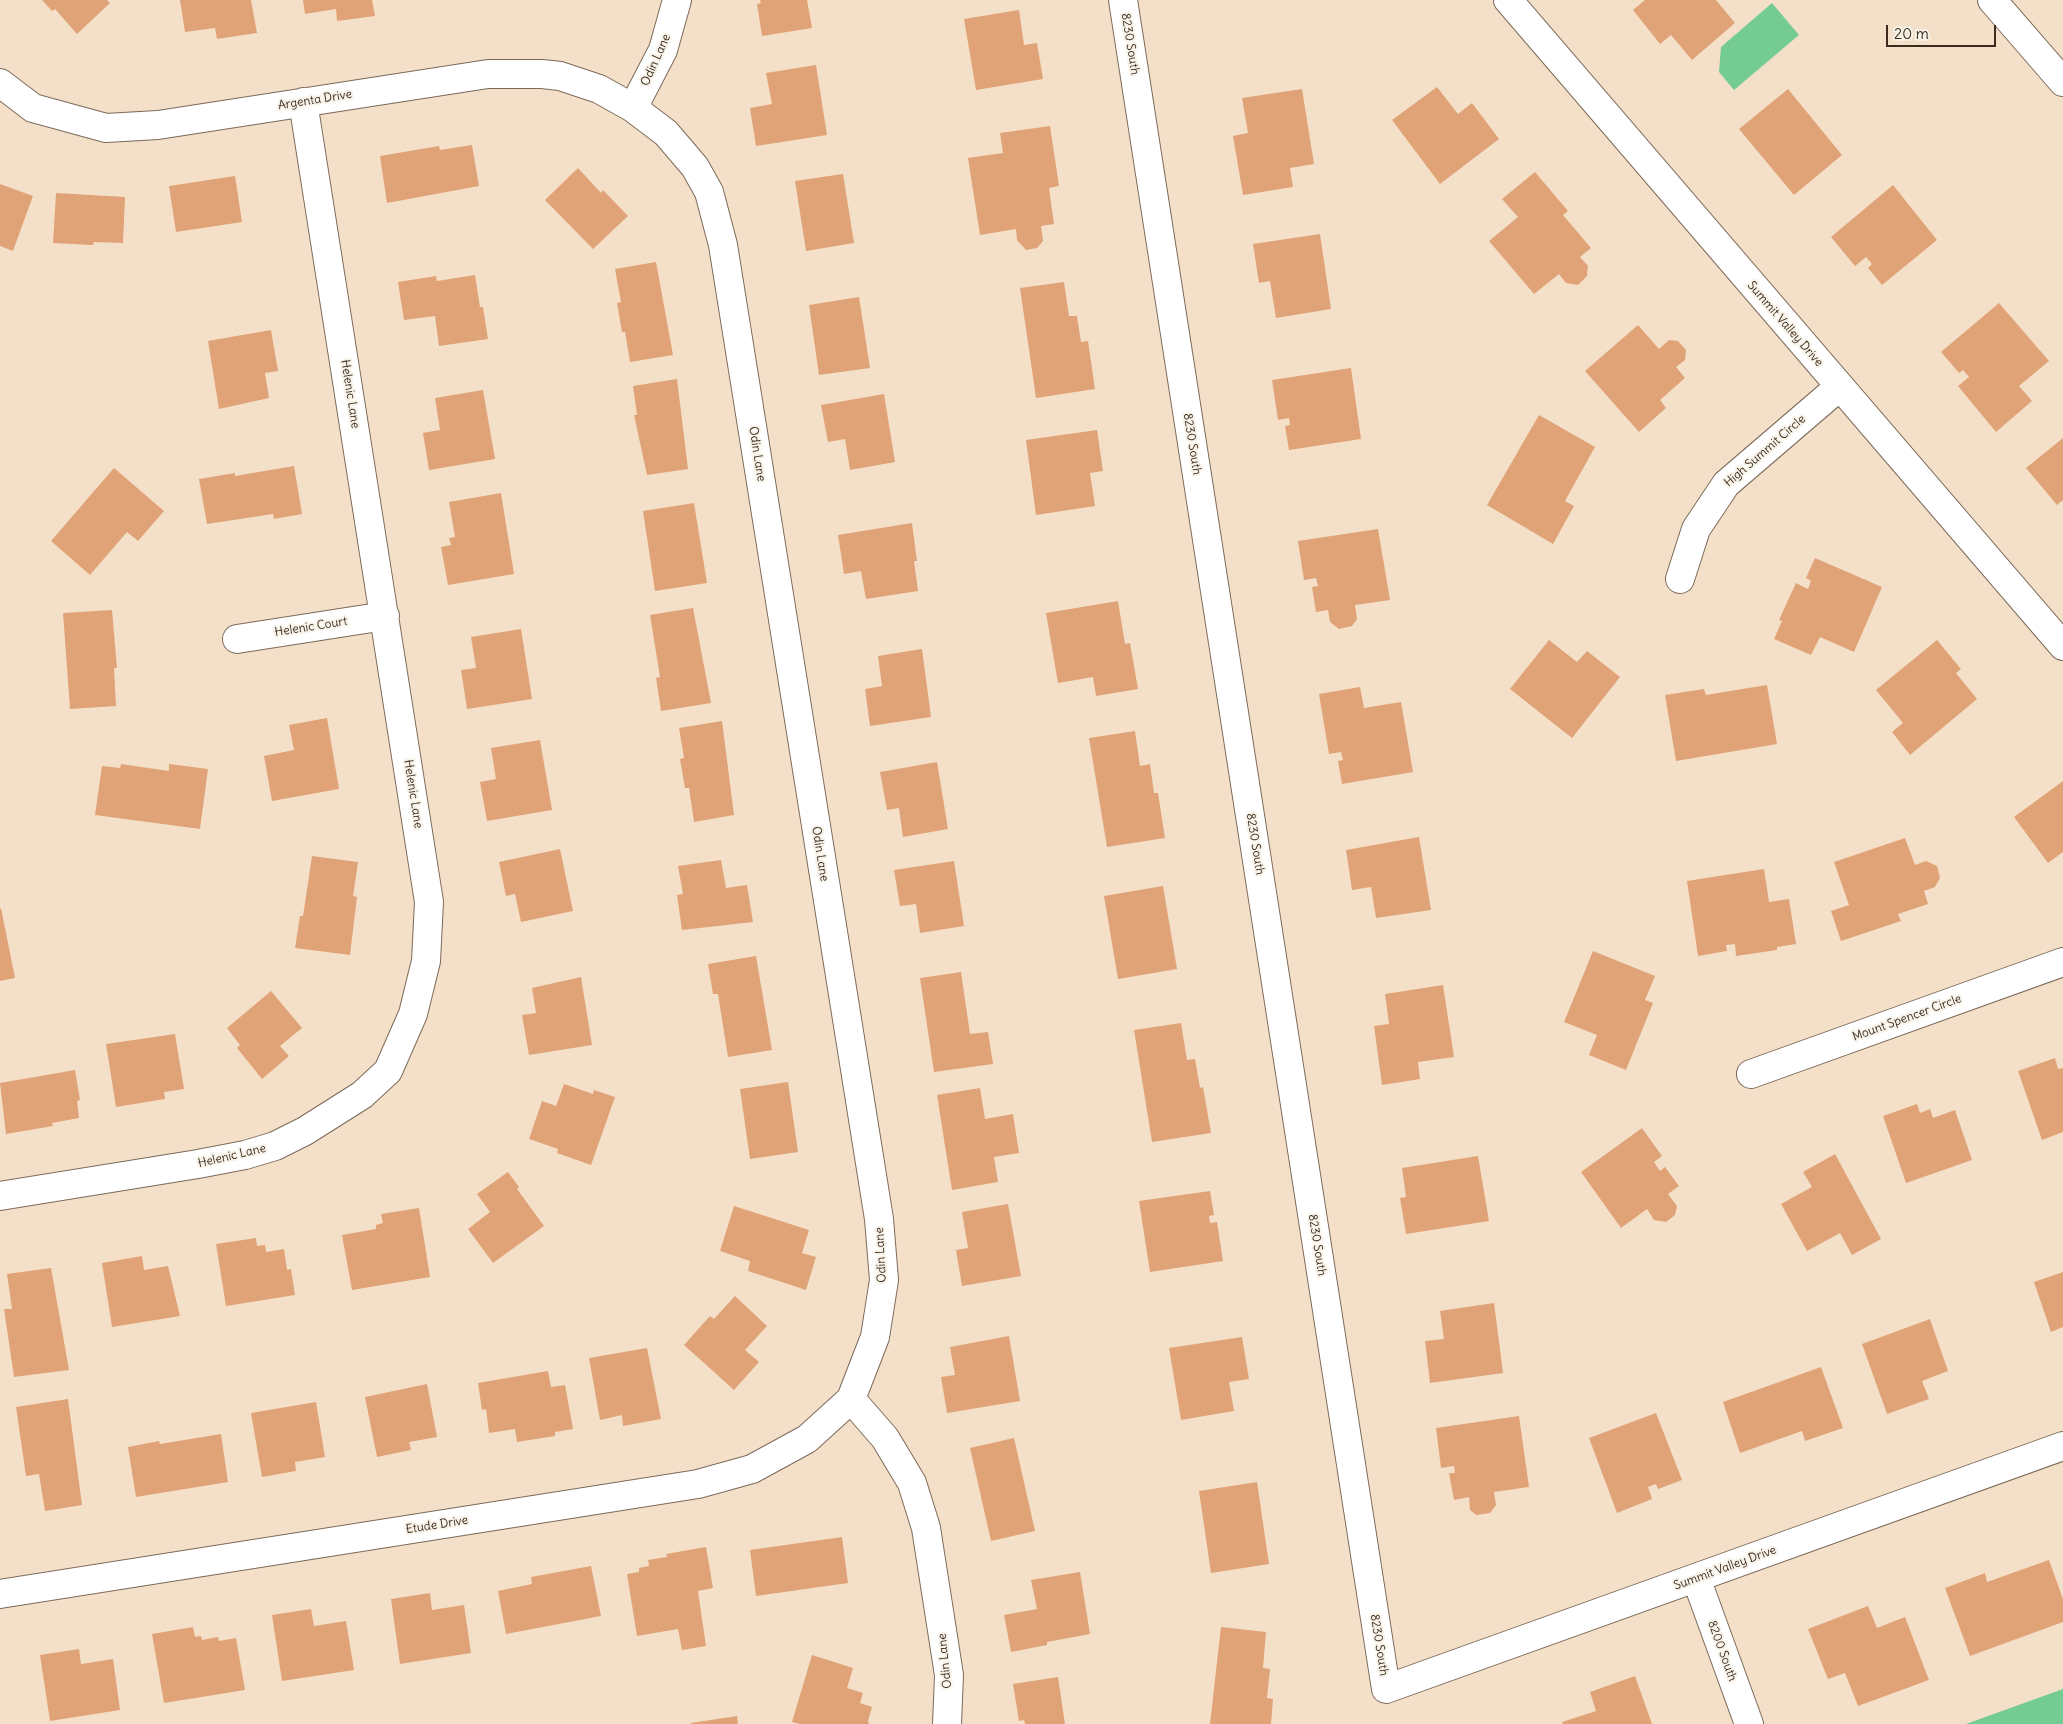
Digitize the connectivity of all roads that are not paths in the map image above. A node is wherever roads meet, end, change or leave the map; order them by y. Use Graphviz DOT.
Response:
graph roads {
  1 [pos="677,0"];
  2 [pos="1123,0"];
  3 [pos="1508,0"];
  4 [pos="1992,0"];
  5 [pos="2063,82"];
  6 [pos="0,84"];
  7 [pos="303,102"];
  8 [pos="633,108"];
  9 [pos="1839,387"];
  10 [pos="1680,579"];
  11 [pos="385,616"];
  12 [pos="237,639"];
  13 [pos="2063,646"];
  14 [pos="2063,962"];
  15 [pos="1751,1074"];
  16 [pos="0,1196"];
  17 [pos="851,1398"];
  18 [pos="2063,1446"];
  19 [pos="1696,1578"];
  20 [pos="0,1594"];
  21 [pos="1386,1689"];
  22 [pos="947,1724"];
  23 [pos="1748,1724"];
  1 -- 8 [label="street, Odin Lane"];
  2 -- 21 [label="street, 8230 South"];
  3 -- 9 [label="street, Summit Valley Drive"];
  4 -- 5 [label="street"];
  6 -- 7 [label="street, Argenta Drive"];
  7 -- 8 [label="street, Argenta Drive"];
  7 -- 11 [label="street, Helenic Lane"];
  8 -- 17 [label="street, Odin Lane"];
  9 -- 10 [label="street, High Summit Circle"];
  9 -- 13 [label="street, Summit Valley Drive"];
  11 -- 12 [label="street, Helenic Court"];
  11 -- 16 [label="street, Helenic Lane"];
  14 -- 15 [label="street, Mount Spencer Circle"];
  17 -- 20 [label="street, Etude Drive"];
  17 -- 22 [label="street, Odin Lane"];
  18 -- 19 [label="street, Summit Valley Drive"];
  19 -- 21 [label="street, Summit Valley Drive"];
  19 -- 23 [label="street, 8200 South"];
}
